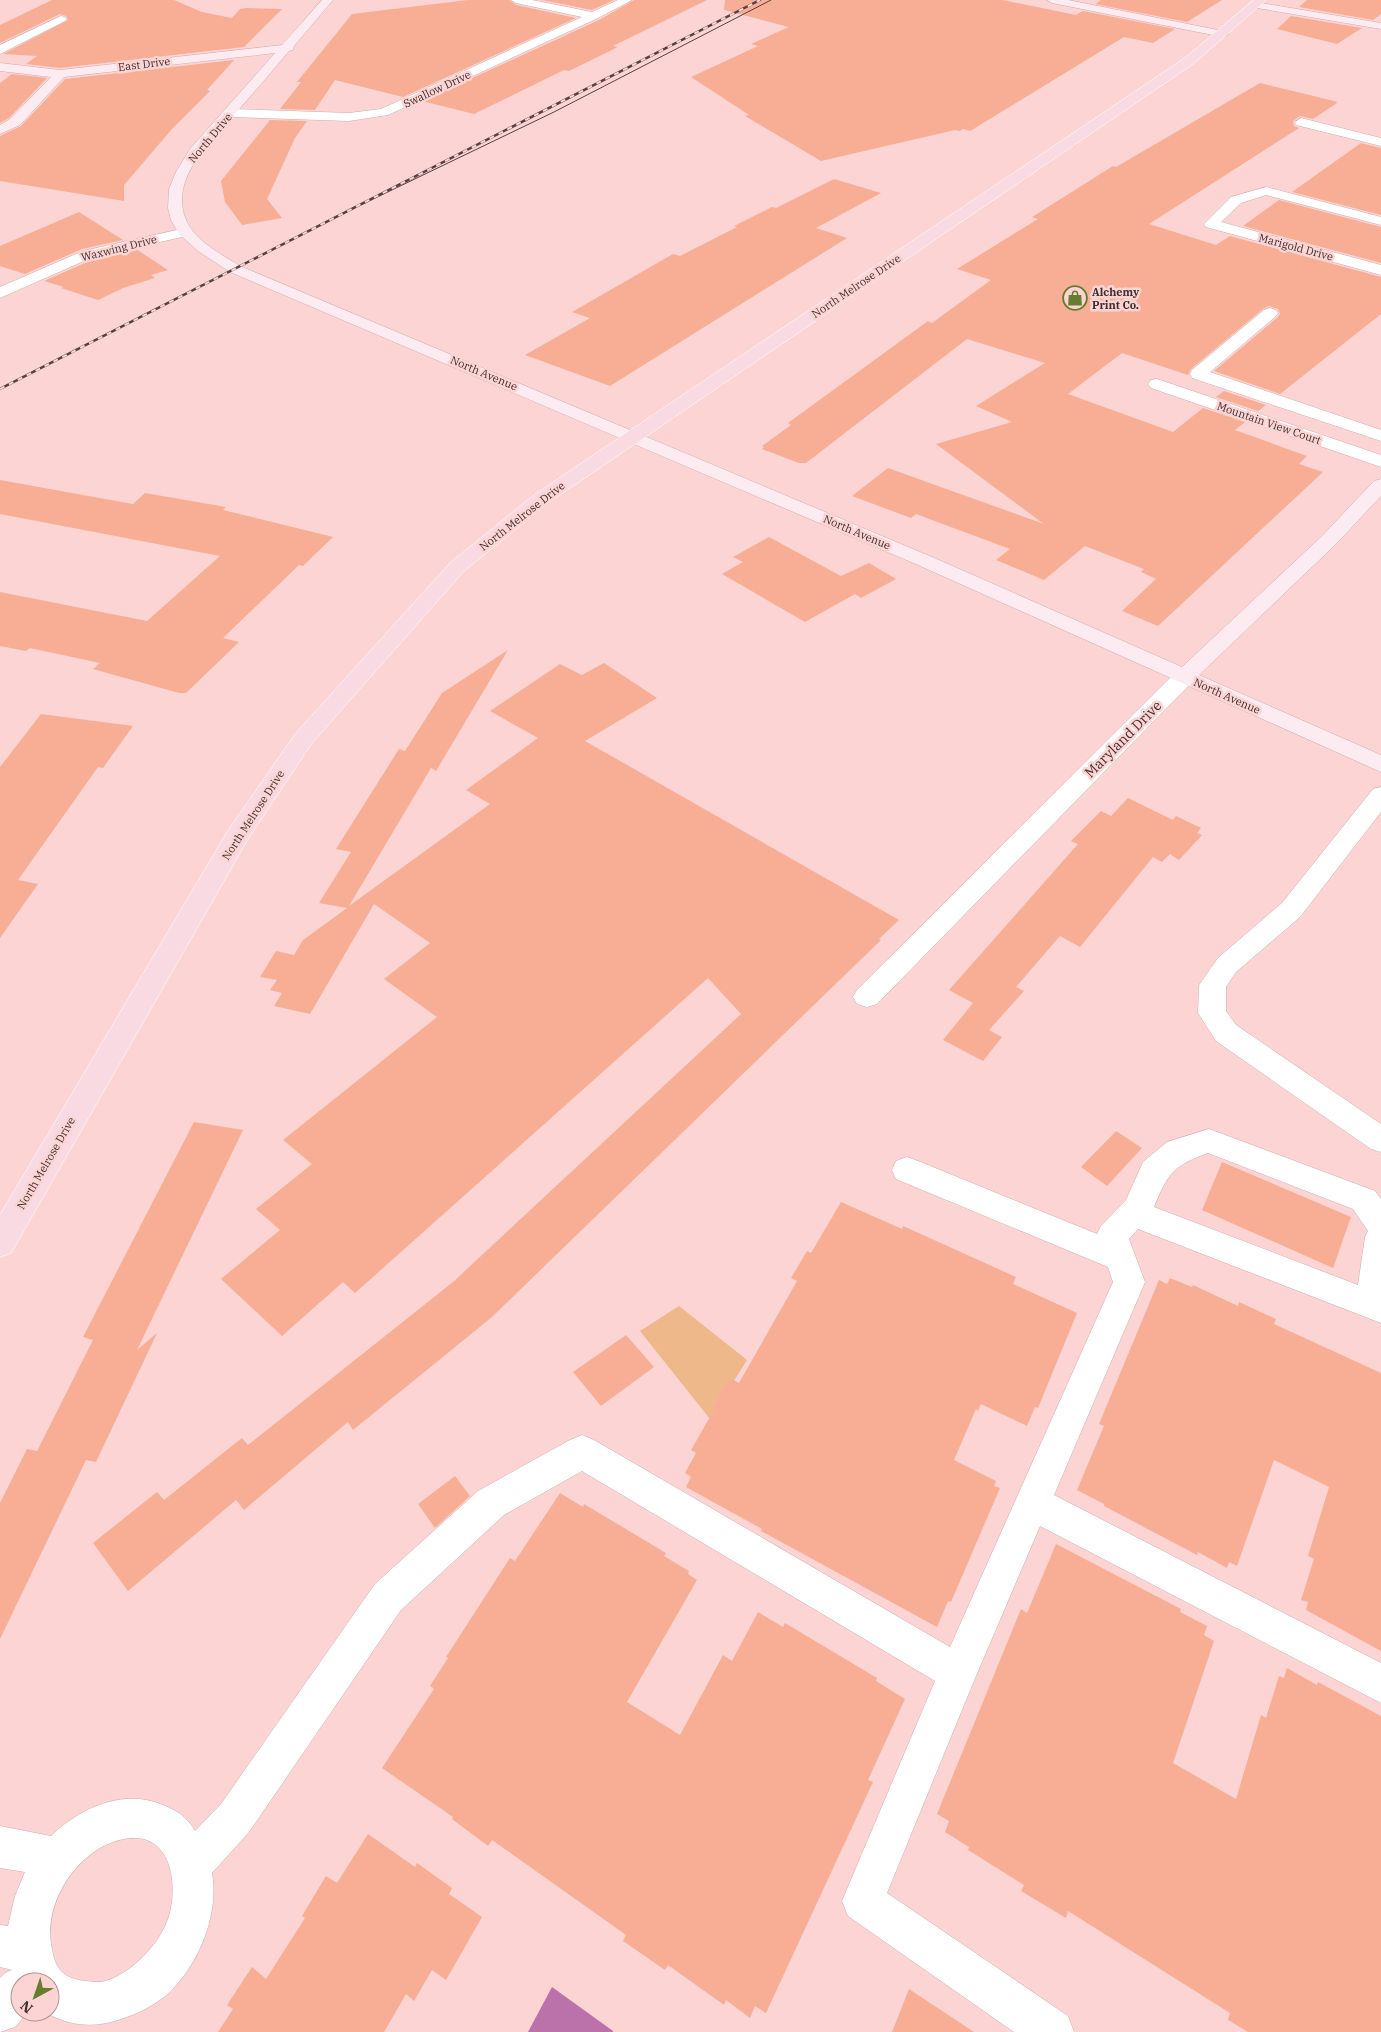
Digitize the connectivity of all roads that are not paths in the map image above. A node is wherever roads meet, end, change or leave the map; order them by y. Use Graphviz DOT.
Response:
graph roads {
  1 [pos="328,0"];
  2 [pos="516,0"];
  3 [pos="627,0"];
  4 [pos="1052,0"];
  5 [pos="1258,3"];
  6 [pos="594,16"];
  7 [pos="61,19"];
  8 [pos="1381,26"];
  9 [pos="1223,34"];
  10 [pos="288,48"];
  11 [pos="0,50"];
  12 [pos="193,59"];
  13 [pos="0,67"];
  14 [pos="60,74"];
  15 [pos="261,79"];
  16 [pos="232,112"];
  17 [pos="1301,122"];
  18 [pos="0,130"];
  19 [pos="1381,142"];
  20 [pos="1381,221"];
  21 [pos="186,232"];
  22 [pos="1381,270"];
  23 [pos="7,284"];
  24 [pos="0,293"];
  25 [pos="329,307"];
  26 [pos="1270,313"];
  27 [pos="1158,384"];
  28 [pos="1381,436"];
  29 [pos="633,437"];
  30 [pos="1381,462"];
  31 [pos="1381,485"];
  32 [pos="1184,677"];
  33 [pos="1381,764"];
  34 [pos="1381,795"];
  35 [pos="867,997"];
  36 [pos="1381,1140"];
  37 [pos="907,1170"];
  38 [pos="1133,1213"];
  39 [pos="1381,1224"];
  40 [pos="1381,1237"];
  41 [pos="0,1243"];
  42 [pos="1120,1258"];
  43 [pos="1376,1306"];
  44 [pos="1033,1503"];
  45 [pos="958,1673"];
  46 [pos="1381,1684"];
  47 [pos="0,1847"];
  48 [pos="58,1858"];
  49 [pos="192,1865"];
  50 [pos="29,1972"];
  51 [pos="60,1996"];
  52 [pos="10,1999"];
  53 [pos="0,2012"];
  54 [pos="1052,2032"];
  1 -- 10 [label="main road, North Drive"];
  2 -- 6 [label="street"];
  3 -- 6 [label="street, Swallow Drive"];
  4 -- 9 [label="main road"];
  5 -- 8 [label="main road"];
  5 -- 9 [label="main road, North Melrose Drive"];
  6 -- 16 [label="street, Swallow Drive"];
  7 -- 11 [label="street"];
  9 -- 29 [label="main road, North Melrose Drive"];
  10 -- 12 [label="main road, East Drive"];
  10 -- 15 [label="main road, North Drive"];
  12 -- 14 [label="main road, East Drive"];
  12 -- 15 [label="main road"];
  13 -- 14 [label="main road, East Drive"];
  14 -- 18 [label="main road"];
  15 -- 16 [label="main road, North Drive"];
  16 -- 21 [label="main road, North Drive"];
  17 -- 19 [label="street"];
  20 -- 22 [label="street, Marigold Drive"];
  21 -- 23 [label="street, Waxwing Drive"];
  21 -- 25 [label="main road, North Drive"];
  23 -- 24 [label="street, Waxwing Drive"];
  25 -- 29 [label="main road, North Avenue"];
  26 -- 28 [label="street"];
  27 -- 30 [label="street, Mountain View Court"];
  29 -- 32 [label="main road, North Avenue"];
  29 -- 41 [label="main road, North Melrose Drive"];
  31 -- 32 [label="main road, Maryland Drive"];
  32 -- 33 [label="main road, North Avenue"];
  32 -- 35 [label="street, Maryland Drive"];
  34 -- 36 [label="street"];
  37 -- 42 [label="street"];
  38 -- 39 [label="street"];
  38 -- 42 [label="street"];
  38 -- 43 [label="street"];
  40 -- 43 [label="street"];
  42 -- 44 [label="street"];
  44 -- 45 [label="street"];
  44 -- 46 [label="street"];
  45 -- 49 [label="street"];
  45 -- 54 [label="street"];
  47 -- 48 [label="street"];
  48 -- 49 [label="street"];
  48 -- 50 [label="street"];
  49 -- 51 [label="street"];
  52 -- 53 [label="street"];
}
